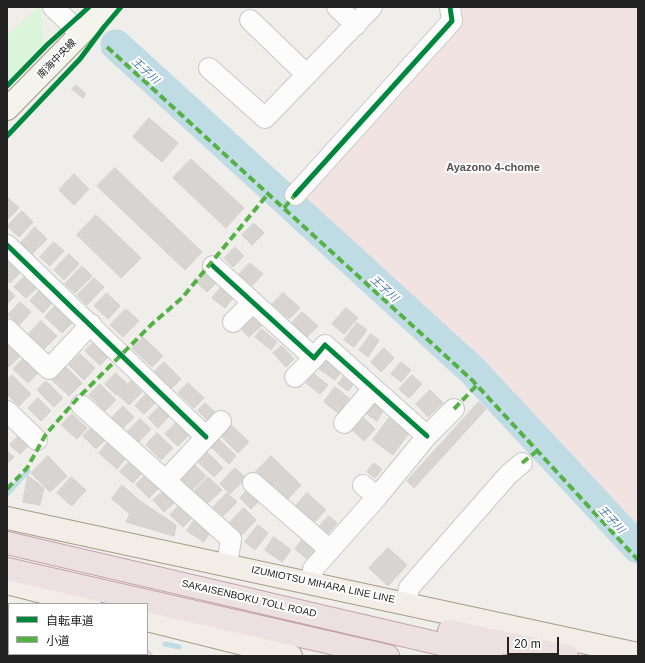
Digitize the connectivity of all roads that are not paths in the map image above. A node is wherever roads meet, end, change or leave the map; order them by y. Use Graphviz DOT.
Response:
graph roads {
  1 [pos="53,7"];
  2 [pos="106,7"];
  3 [pos="336,7"];
  4 [pos="372,7"];
  5 [pos="450,7"];
  6 [pos="250,20"];
  7 [pos="356,25"];
  8 [pos="81,34"];
  9 [pos="209,68"];
  10 [pos="307,75"];
  11 [pos="7,109"];
  12 [pos="295,196"];
  13 [pos="7,244"];
  14 [pos="213,266"];
  15 [pos="253,302"];
  16 [pos="234,322"];
  17 [pos="91,324"];
  18 [pos="7,329"];
  19 [pos="314,358"];
  20 [pos="295,377"];
  21 [pos="374,389"];
  22 [pos="81,405"];
  23 [pos="454,409"];
  24 [pos="7,412"];
  25 [pos="221,421"];
  26 [pos="344,423"];
  27 [pos="25,435"];
  28 [pos="427,436"];
  29 [pos="206,437"];
  30 [pos="509,467"];
  31 [pos="166,480"];
  32 [pos="253,483"];
  33 [pos="7,518"];
  34 [pos="7,543"];
  35 [pos="330,550"];
  36 [pos="227,565"];
  37 [pos="7,569"];
  38 [pos="175,582"];
  39 [pos="7,583"];
  40 [pos="312,583"];
  41 [pos="84,603"];
  42 [pos="128,603"];
  43 [pos="406,603"];
  44 [pos="148,608"];
  45 [pos="148,620"];
  46 [pos="615,652"];
  47 [pos="638,654"];
  48 [pos="291,656"];
  49 [pos="337,656"];
  50 [pos="388,656"];
  51 [pos="492,656"];
  52 [pos="567,656"];
  1 -- 8 [label="street"];
  2 -- 8 [label="street, 南海中央線"];
  3 -- 7 [label="street"];
  4 -- 7 [label="street"];
  5 -- 12 [label="street"];
  6 -- 10 [label="street"];
  7 -- 10 [label="street"];
  8 -- 11 [label="street, 南海中央線"];
  9 -- 10 [label="street"];
  13 -- 17 [label="street"];
  14 -- 15 [label="street"];
  15 -- 16 [label="street"];
  15 -- 19 [label="street"];
  17 -- 18 [label="street"];
  17 -- 29 [label="street"];
  19 -- 20 [label="street"];
  19 -- 21 [label="street"];
  21 -- 26 [label="street"];
  21 -- 28 [label="street"];
  22 -- 31 [label="street"];
  23 -- 28 [label="street"];
  24 -- 27 [label="street"];
  25 -- 29 [label="street"];
  28 -- 35 [label="street"];
  29 -- 31 [label="street"];
  30 -- 43 [label="street"];
  31 -- 36 [label="street"];
  32 -- 35 [label="street"];
  33 -- 36 [label="main road, IZUMIOTSU MIHARA LINE LINE"];
  34 -- 38 [label="highway, SAKAISENBOKU TOLL ROAD"];
  35 -- 40 [label="street"];
  36 -- 40 [label="main road, IZUMIOTSU MIHARA LINE LINE"];
  37 -- 42 [label="highway"];
  37 -- 50 [label="highway"];
  38 -- 51 [label="highway, SAKAISENBOKU TOLL ROAD"];
  38 -- 52 [label="highway"];
  39 -- 41 [label="main road"];
  40 -- 43 [label="main road, IZUMIOTSU MIHARA LINE LINE"];
  43 -- 46 [label="main road, IZUMIOTSU MIHARA LINE LINE"];
  44 -- 49 [label="highway"];
  45 -- 48 [label="main road"];
  46 -- 47 [label="main road, IZUMIOTSU MIHARA LINE LINE"];
}
